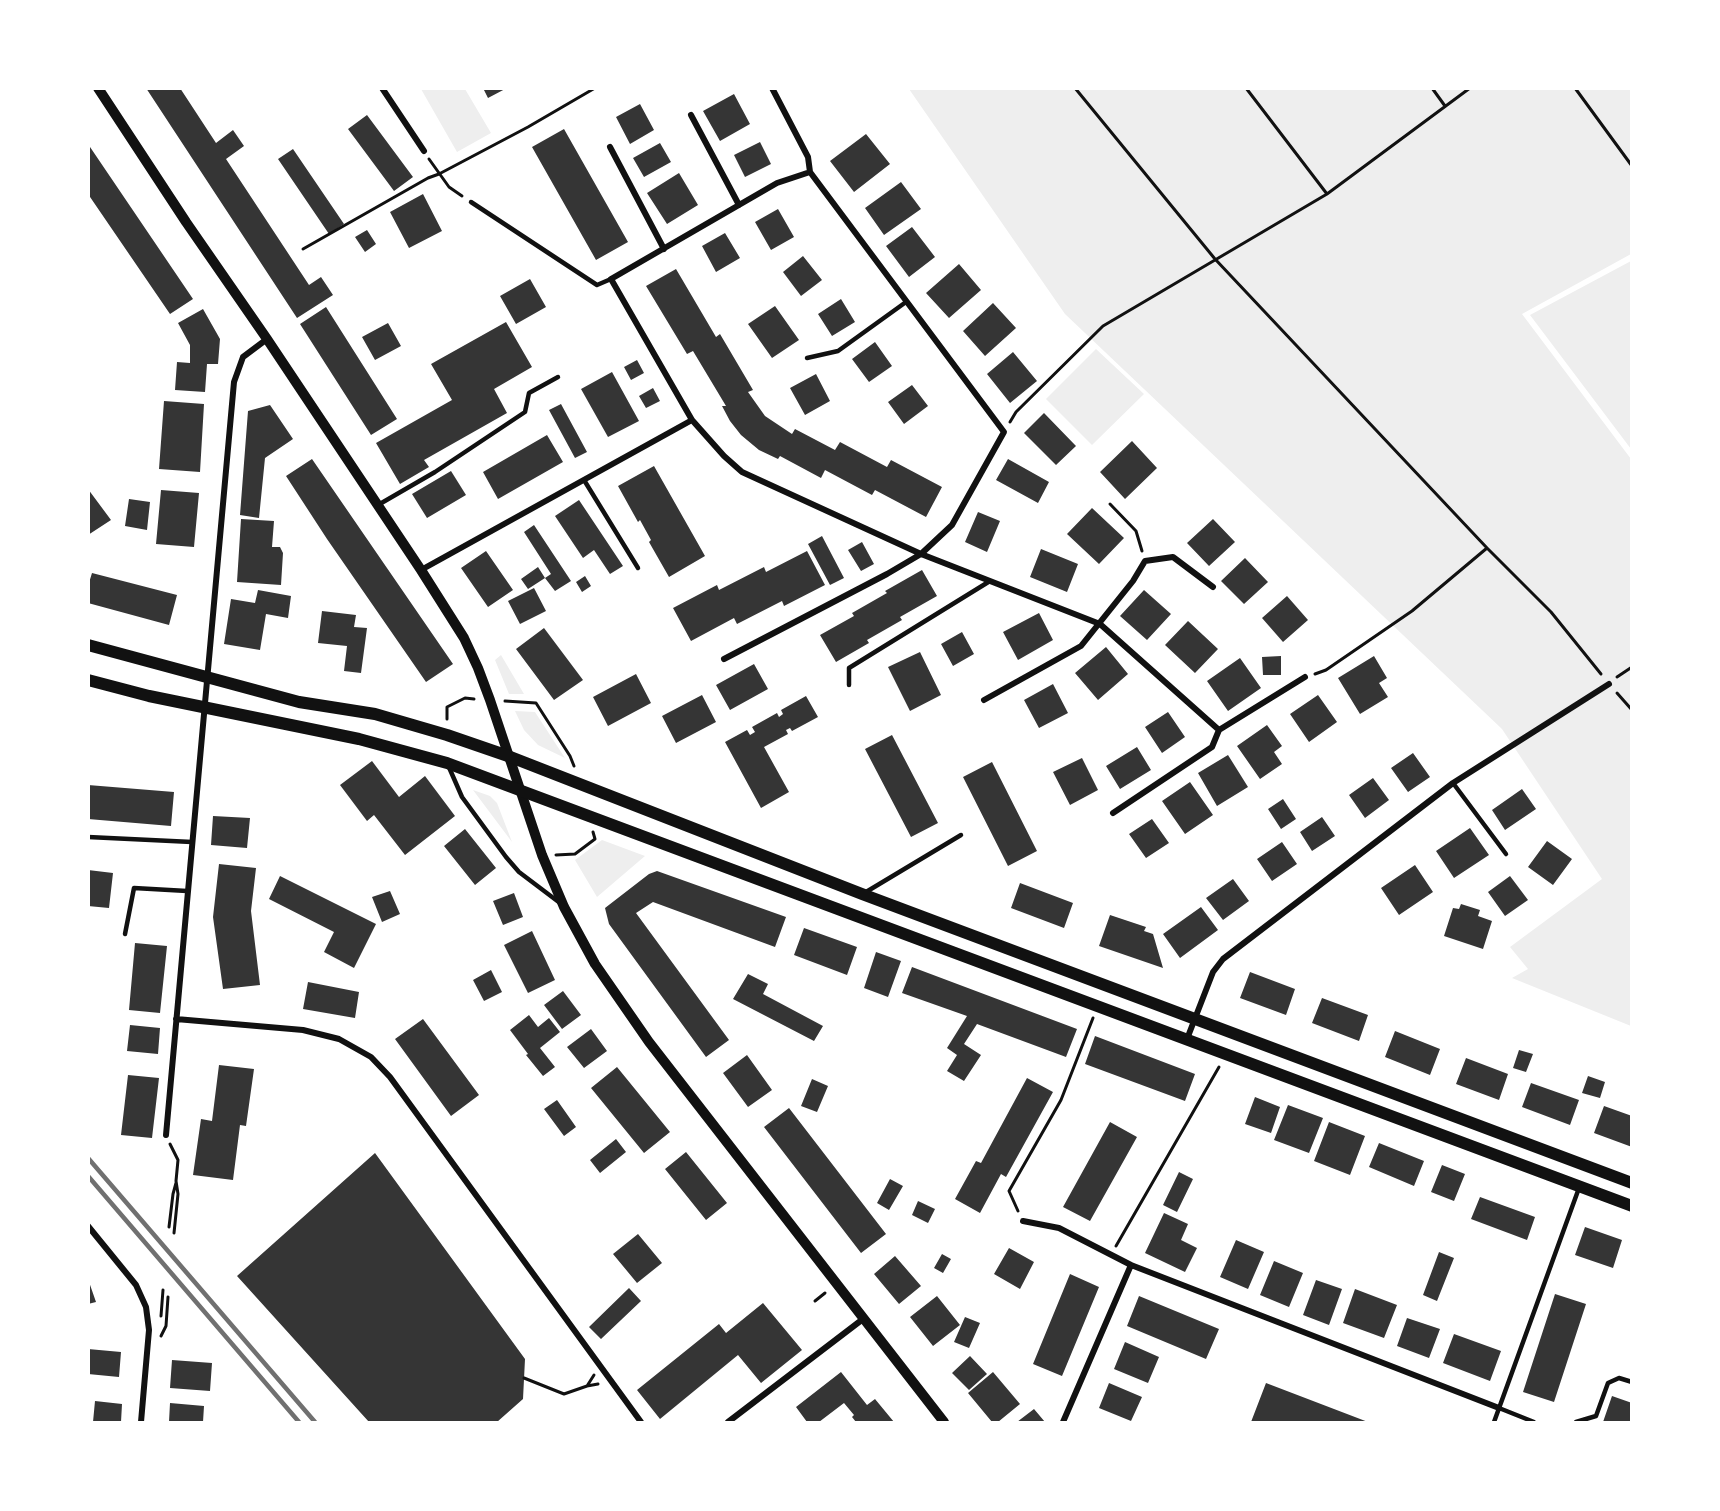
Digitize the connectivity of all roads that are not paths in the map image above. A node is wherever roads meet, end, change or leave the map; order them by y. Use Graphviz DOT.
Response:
graph roads {
  1 [pos="98,88"];
  2 [pos="382,88"];
  3 [pos="772,88"];
  4 [pos="691,115"];
  5 [pos="610,147"];
  6 [pos="424,151"];
  7 [pos="810,172"];
  8 [pos="471,202"];
  9 [pos="739,205"];
  10 [pos="664,249"];
  11 [pos="611,279"];
  12 [pos="906,302"];
  13 [pos="267,339"];
  14 [pos="807,358"];
  15 [pos="558,377"];
  16 [pos="692,420"];
  17 [pos="584,480"];
  18 [pos="378,506"];
  19 [pos="921,554"];
  20 [pos="638,568"];
  21 [pos="421,570"];
  22 [pos="990,581"];
  23 [pos="1213,587"];
  24 [pos="1100,624"];
  25 [pos="88,645"];
  26 [pos="724,659"];
  27 [pos="1305,677"];
  28 [pos="207,678"];
  29 [pos="88,680"];
  30 [pos="1609,684"];
  31 [pos="849,685"];
  32 [pos="984,700"];
  33 [pos="204,708"];
  34 [pos="1219,730"];
  35 [pos="508,756"];
  36 [pos="447,763"];
  37 [pos="1453,783"];
  38 [pos="520,791"];
  39 [pos="1113,813"];
  40 [pos="962,835"];
  41 [pos="88,837"];
  42 [pos="192,842"];
  43 [pos="1506,854"];
  44 [pos="187,891"];
  45 [pos="862,894"];
  46 [pos="564,906"];
  47 [pos="125,934"];
  48 [pos="176,1019"];
  49 [pos="1194,1020"];
  50 [pos="1187,1039"];
  51 [pos="166,1135"];
  52 [pos="1632,1183"];
  53 [pos="1580,1186"];
  54 [pos="1632,1206"];
  55 [pos="1023,1221"];
  56 [pos="88,1226"];
  57 [pos="1131,1265"];
  58 [pos="863,1319"];
  59 [pos="1632,1382"];
  60 [pos="1499,1408"];
  61 [pos="141,1422"];
  62 [pos="641,1422"];
  63 [pos="728,1422"];
  64 [pos="944,1422"];
  65 [pos="1063,1422"];
  66 [pos="1494,1422"];
  67 [pos="1534,1422"];
  68 [pos="1576,1422"];
  1 -- 13 [label="street"];
  2 -- 6 [label="street"];
  3 -- 7 [label="street"];
  4 -- 9 [label="street"];
  5 -- 10 [label="street"];
  7 -- 9 [label="street"];
  7 -- 12 [label="street"];
  8 -- 11 [label="lane"];
  9 -- 10 [label="street"];
  10 -- 11 [label="street"];
  11 -- 16 [label="street"];
  12 -- 14 [label="lane"];
  12 -- 19 [label="street"];
  13 -- 18 [label="street"];
  13 -- 28 [label="street"];
  15 -- 18 [label="lane"];
  16 -- 17 [label="street"];
  16 -- 19 [label="street"];
  17 -- 20 [label="lane"];
  17 -- 21 [label="street"];
  18 -- 21 [label="street"];
  19 -- 22 [label="street"];
  19 -- 26 [label="street"];
  21 -- 35 [label="street"];
  22 -- 24 [label="street"];
  22 -- 31 [label="lane"];
  23 -- 24 [label="street"];
  24 -- 32 [label="street"];
  24 -- 34 [label="street"];
  25 -- 28 [label="main road"];
  27 -- 34 [label="street"];
  28 -- 33 [label="street"];
  28 -- 35 [label="main road"];
  29 -- 33 [label="main road"];
  30 -- 37 [label="street"];
  33 -- 36 [label="main road"];
  33 -- 42 [label="street"];
  34 -- 39 [label="street"];
  35 -- 38 [label="street"];
  35 -- 45 [label="main road"];
  36 -- 38 [label="main road"];
  36 -- 46 [label="lane"];
  37 -- 43 [label="lane"];
  37 -- 49 [label="street"];
  38 -- 46 [label="street"];
  38 -- 50 [label="main road"];
  40 -- 45 [label="lane"];
  41 -- 42 [label="lane"];
  42 -- 44 [label="street"];
  44 -- 47 [label="lane"];
  44 -- 48 [label="street"];
  45 -- 49 [label="main road"];
  46 -- 58 [label="street"];
  48 -- 51 [label="street"];
  48 -- 62 [label="street"];
  49 -- 50 [label="street"];
  49 -- 52 [label="main road"];
  50 -- 53 [label="main road"];
  53 -- 54 [label="main road"];
  53 -- 60 [label="lane"];
  55 -- 57 [label="street"];
  56 -- 61 [label="street"];
  57 -- 60 [label="street"];
  57 -- 65 [label="street"];
  58 -- 63 [label="street"];
  58 -- 64 [label="street"];
  59 -- 68 [label="lane"];
  60 -- 66 [label="lane"];
  60 -- 67 [label="lane"];
}
